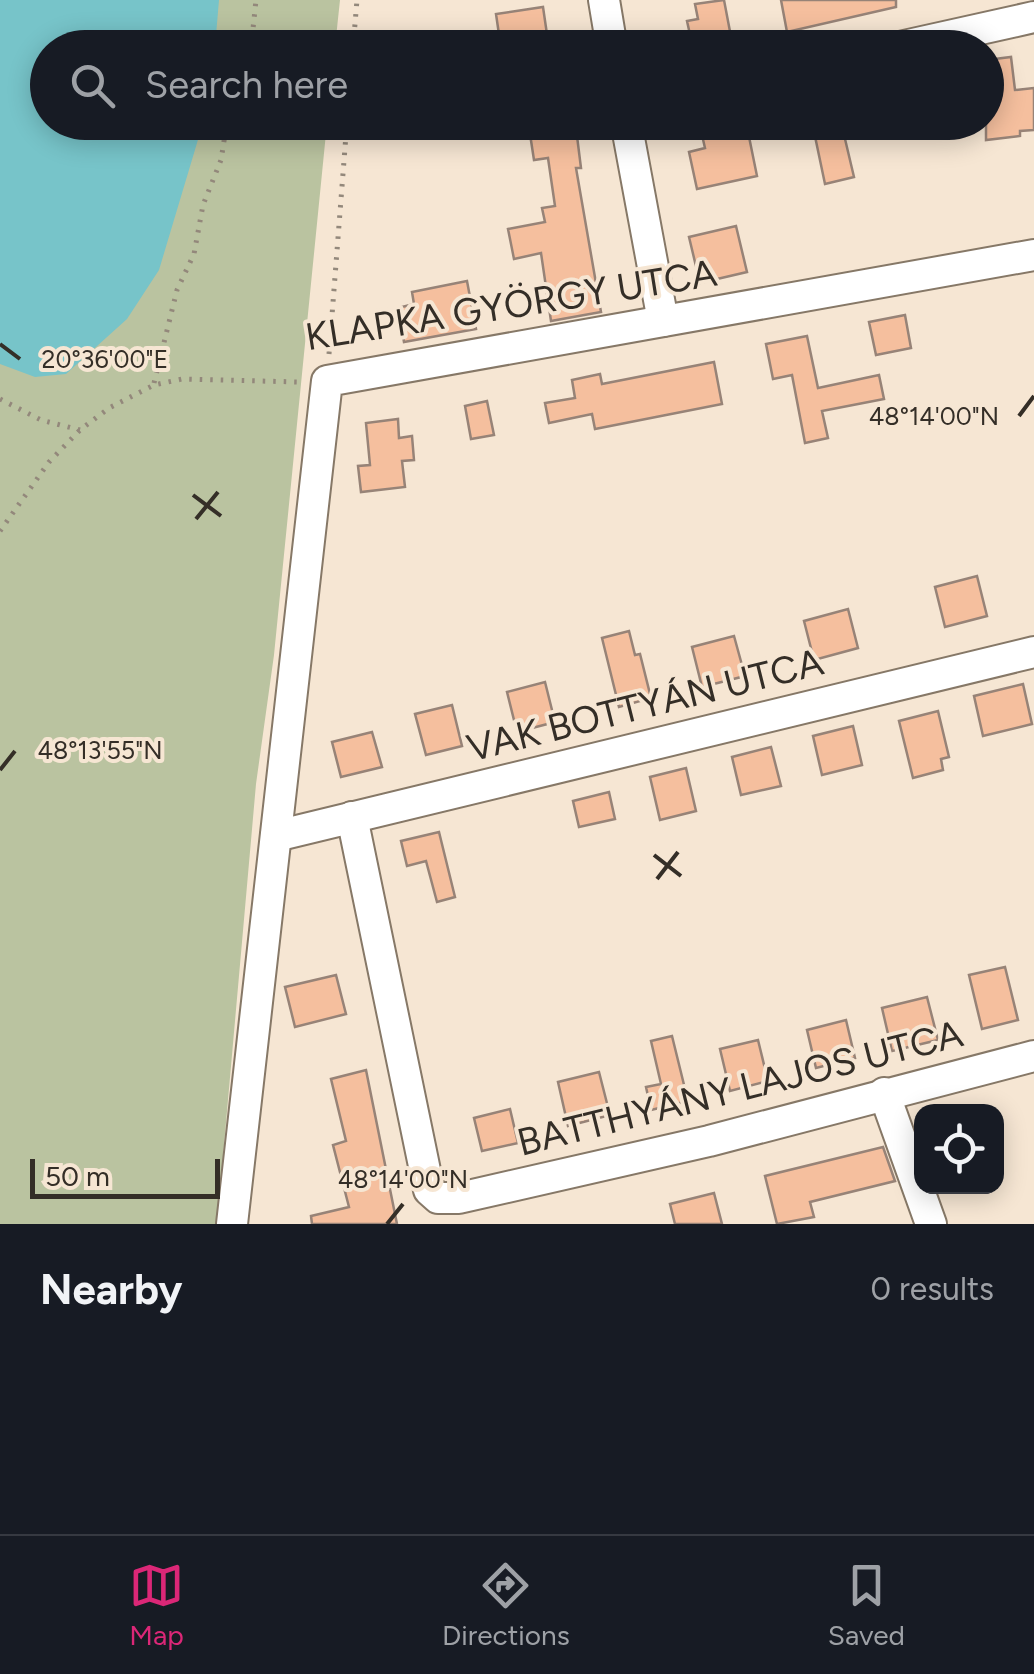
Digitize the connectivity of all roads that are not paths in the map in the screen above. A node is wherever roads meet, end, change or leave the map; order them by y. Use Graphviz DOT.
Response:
graph roads {
  1 [pos="604,0"];
  2 [pos="1034,17"];
  3 [pos="609,30"];
  4 [pos="976,30"];
  5 [pos="629,140"];
  6 [pos="1034,255"];
  7 [pos="663,321"];
  8 [pos="1034,652"];
  9 [pos="352,818"];
  10 [pos="276,836"];
  11 [pos="1034,1056"];
  12 [pos="884,1093"];
  13 [pos="232,1224"];
  14 [pos="931,1224"];
  1 -- 3 [label="street"];
  2 -- 4 [label="street"];
  5 -- 7 [label="street"];
  6 -- 7 [label="street, KLAPKA GYÖRGY UTCA"];
  7 -- 10 [label="street, KLAPKA GYÖRGY UTCA"];
  8 -- 9 [label="street, VAK BOTTYÁN UTCA"];
  9 -- 10 [label="street, VAK BOTTYÁN UTCA"];
  9 -- 12 [label="street, BATTHYÁNY LAJOS UTCA"];
  10 -- 13 [label="street"];
  11 -- 12 [label="street, BATTHYÁNY LAJOS UTCA"];
  12 -- 14 [label="street"];
}
